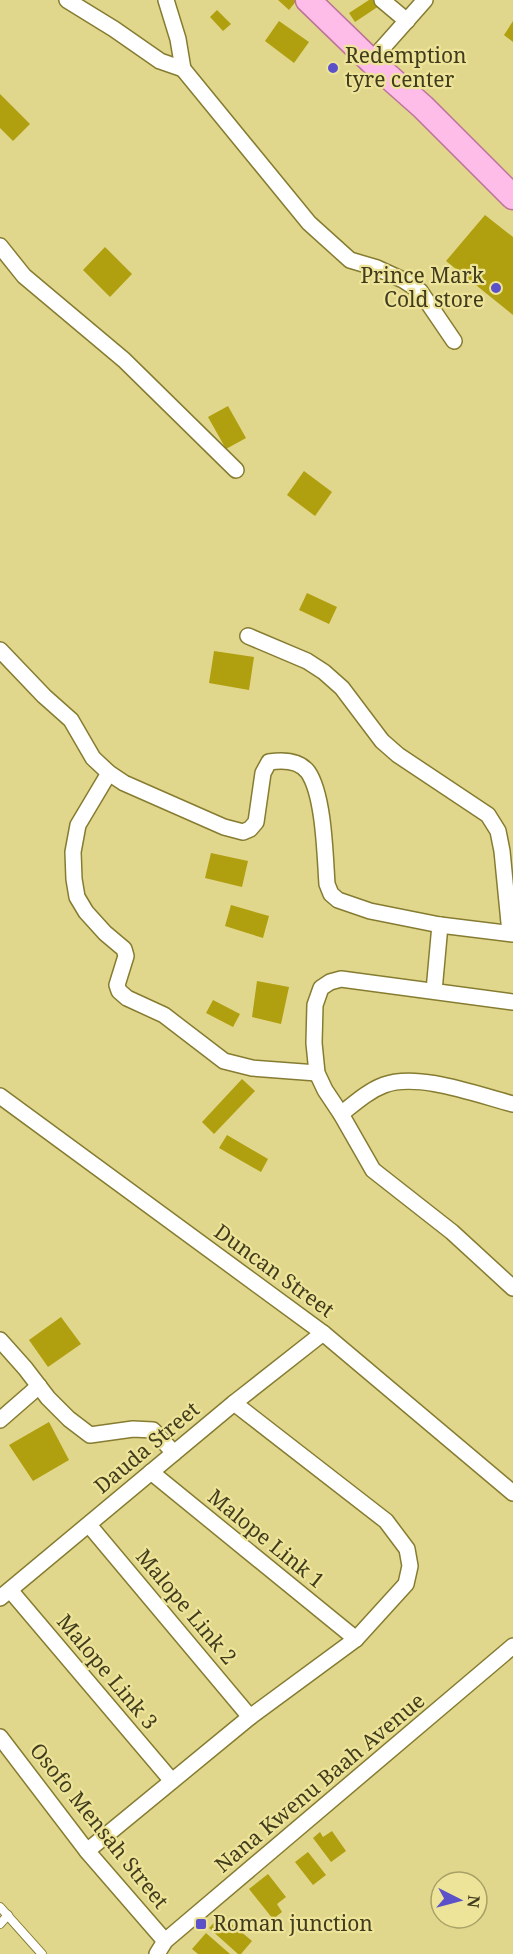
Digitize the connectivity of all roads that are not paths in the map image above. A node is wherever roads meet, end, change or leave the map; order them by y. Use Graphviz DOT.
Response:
graph roads {
  1 [pos="67,0"];
  2 [pos="166,0"];
  3 [pos="308,0"];
  4 [pos="382,0"];
  5 [pos="425,0"];
  6 [pos="407,21"];
  7 [pos="371,62"];
  8 [pos="183,69"];
  9 [pos="513,197"];
  10 [pos="0,246"];
  11 [pos="454,341"];
  12 [pos="236,470"];
  13 [pos="248,636"];
  14 [pos="0,650"];
  15 [pos="108,773"];
  16 [pos="440,925"];
  17 [pos="511,934"];
  18 [pos="435,991"];
  19 [pos="513,1002"];
  20 [pos="317,1073"];
  21 [pos="0,1096"];
  22 [pos="513,1104"];
  23 [pos="341,1114"];
  24 [pos="513,1288"];
  25 [pos="323,1333"];
  26 [pos="0,1341"];
  27 [pos="39,1386"];
  28 [pos="234,1403"];
  29 [pos="0,1420"];
  30 [pos="174,1453"];
  31 [pos="151,1472"];
  32 [pos="513,1493"];
  33 [pos="89,1525"];
  34 [pos="5,1594"];
  35 [pos="356,1639"];
  36 [pos="513,1647"];
  37 [pos="250,1717"];
  38 [pos="3,1746"];
  39 [pos="172,1781"];
  40 [pos="87,1851"];
  41 [pos="0,1907"];
  42 [pos="8,1915"];
  43 [pos="0,1924"];
  44 [pos="161,1948"];
  45 [pos="42,1954"];
  1 -- 8 [label="street"];
  2 -- 8 [label="street"];
  3 -- 7 [label="main road"];
  4 -- 6 [label="street"];
  5 -- 6 [label="street"];
  6 -- 7 [label="street"];
  7 -- 9 [label="main road"];
  8 -- 11 [label="street"];
  10 -- 12 [label="street"];
  13 -- 17 [label="street"];
  14 -- 15 [label="street"];
  15 -- 16 [label="street"];
  15 -- 20 [label="street"];
  16 -- 17 [label="street"];
  16 -- 18 [label="street"];
  18 -- 19 [label="street"];
  18 -- 20 [label="street"];
  20 -- 23 [label="street"];
  21 -- 25 [label="street, Duncan Street"];
  22 -- 23 [label="street"];
  23 -- 24 [label="street"];
  25 -- 28 [label="street, Dauda Street"];
  25 -- 32 [label="street, Duncan Street"];
  26 -- 27 [label="street"];
  27 -- 29 [label="street"];
  27 -- 30 [label="street"];
  28 -- 30 [label="street, Dauda Street"];
  28 -- 35 [label="street"];
  30 -- 31 [label="street, Dauda Street"];
  31 -- 33 [label="street, Dauda Street"];
  31 -- 35 [label="street, Malope Link 1"];
  33 -- 34 [label="street, Dauda Street"];
  33 -- 37 [label="street, Malope Link 2"];
  34 -- 39 [label="street, Malope Link 3"];
  35 -- 37 [label="street"];
  36 -- 44 [label="street, Nana Kwenu Baah Avenue"];
  37 -- 39 [label="street"];
  38 -- 40 [label="street, Osofo Mensah Street"];
  39 -- 40 [label="street"];
  40 -- 44 [label="street, Osofo Mensah Street"];
  41 -- 42 [label="lane"];
  42 -- 43 [label="lane"];
  42 -- 45 [label="lane"];
}
